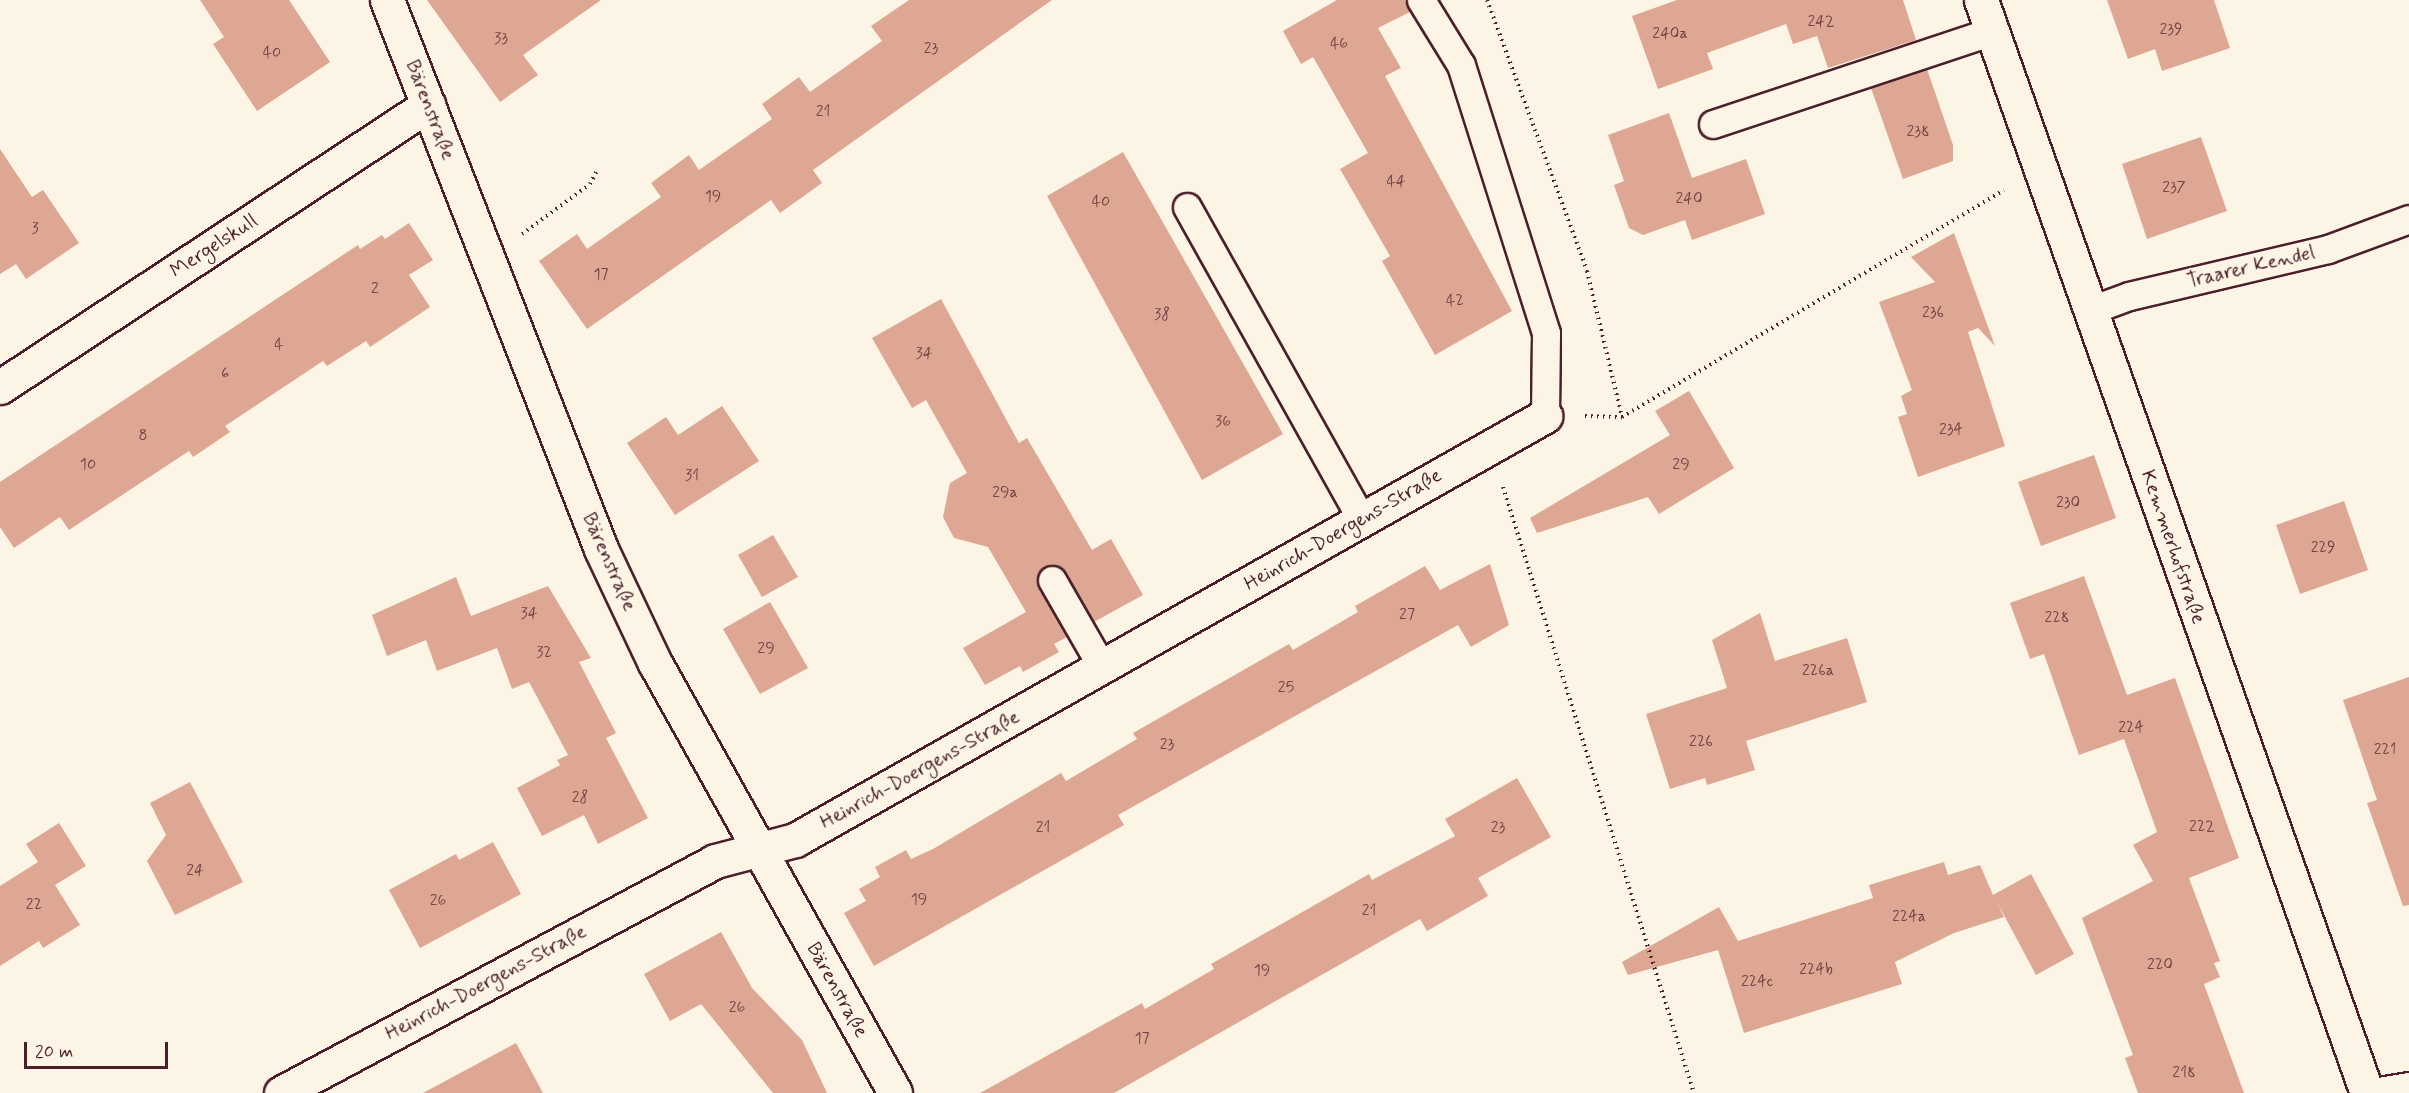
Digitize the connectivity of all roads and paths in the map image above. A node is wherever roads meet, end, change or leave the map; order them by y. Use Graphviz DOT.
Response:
graph roads {
  1 [pos="387,0"];
  2 [pos="1421,0"];
  3 [pos="1487,0"];
  4 [pos="1981,0"];
  5 [pos="1992,31"];
  6 [pos="428,105"];
  7 [pos="1713,124"];
  8 [pos="597,171"];
  9 [pos="2043,172"];
  10 [pos="1187,207"];
  11 [pos="2409,219"];
  12 [pos="487,260"];
  13 [pos="2091,310"];
  14 [pos="0,387"];
  15 [pos="1545,416"];
  16 [pos="1622,417"];
  17 [pos="1490,447"];
  18 [pos="1362,520"];
  19 [pos="1052,580"];
  20 [pos="1102,668"];
  21 [pos="759,850"];
  22 [pos="2409,1086"];
  23 [pos="281,1093"];
  24 [pos="895,1093"];
  25 [pos="1694,1093"];
  26 [pos="2367,1093"];
  1 -- 6 [label="street, Bärenstraße"];
  2 -- 15 [label="lane"];
  3 -- 16 [label="path"];
  4 -- 5 [label="street, Kemmerhofstraße"];
  5 -- 7 [label="lane"];
  5 -- 9 [label="street, Kemmerhofstraße"];
  6 -- 12 [label="street, Bärenstraße"];
  6 -- 14 [label="street, Mergelskull"];
  8 -- 12 [label="path"];
  9 -- 13 [label="street, Kemmerhofstraße"];
  9 -- 16 [label="path"];
  10 -- 18 [label="lane"];
  11 -- 13 [label="lane, Traarer Kendel"];
  12 -- 21 [label="street, Bärenstraße"];
  13 -- 26 [label="street, Kemmerhofstraße"];
  15 -- 16 [label="path"];
  15 -- 17 [label="street, Heinrich-Doergens-Straße"];
  17 -- 18 [label="street, Heinrich-Doergens-Straße"];
  17 -- 25 [label="path"];
  18 -- 20 [label="street, Heinrich-Doergens-Straße"];
  19 -- 20 [label="lane"];
  20 -- 21 [label="street, Heinrich-Doergens-Straße"];
  21 -- 23 [label="street, Heinrich-Doergens-Straße"];
  21 -- 24 [label="street, Bärenstraße"];
  22 -- 26 [label="lane"];
}
